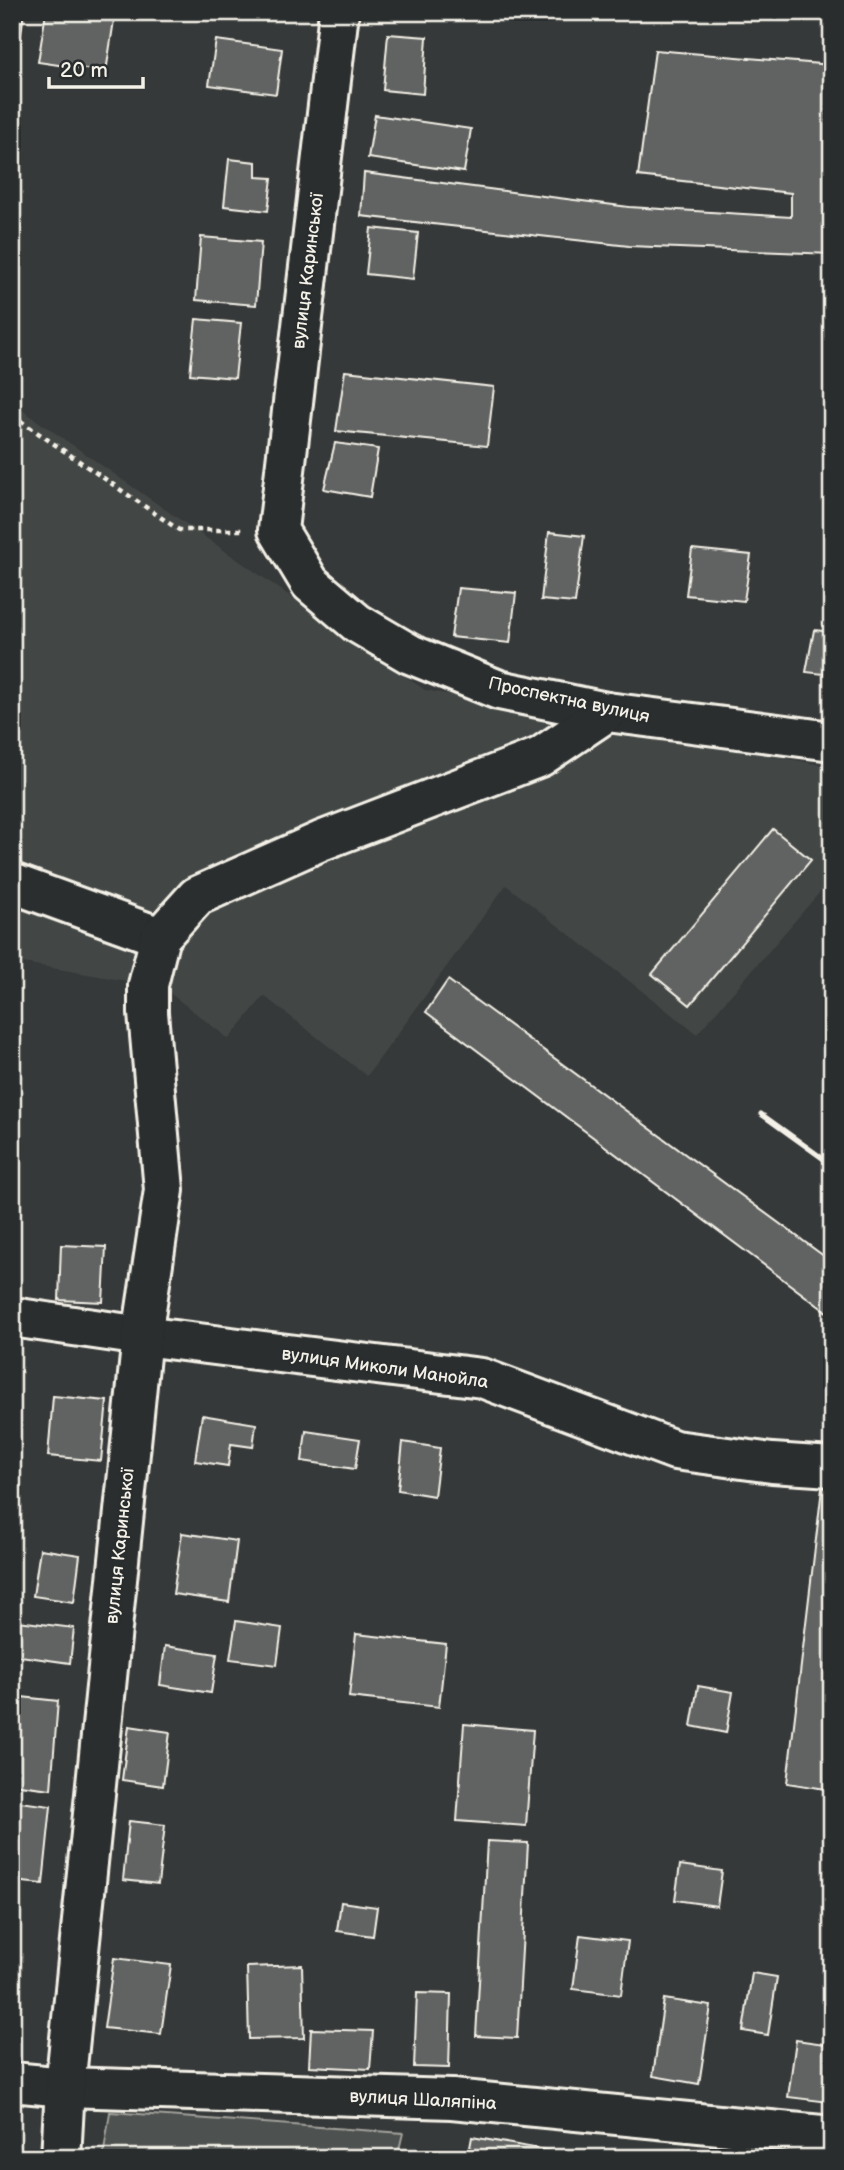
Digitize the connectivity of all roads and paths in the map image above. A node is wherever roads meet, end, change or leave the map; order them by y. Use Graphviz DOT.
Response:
graph roads {
  1 [pos="334,13"];
  2 [pos="12,415"];
  3 [pos="278,530"];
  4 [pos="607,712"];
  5 [pos="832,741"];
  6 [pos="12,883"];
  7 [pos="160,937"];
  8 [pos="12,1317"];
  9 [pos="142,1336"];
  10 [pos="832,1466"];
  11 [pos="12,2082"];
  12 [pos="65,2087"];
  13 [pos="832,2136"];
  14 [pos="61,2158"];
  1 -- 3 [label="street, вулиця Каринської"];
  2 -- 3 [label="path"];
  3 -- 4 [label="street, Проспектна вулиця"];
  4 -- 5 [label="street, Проспектна вулиця"];
  4 -- 7 [label="street"];
  6 -- 7 [label="street"];
  7 -- 9 [label="street, вулиця Каринської"];
  8 -- 9 [label="street, вулиця Миколи Манойла"];
  9 -- 10 [label="street, вулиця Миколи Манойла"];
  9 -- 12 [label="street, вулиця Каринської"];
  11 -- 12 [label="street, вулиця Шаляпіна"];
  12 -- 13 [label="street, вулиця Шаляпіна"];
  12 -- 14 [label="street, вулиця Каринської"];
}
